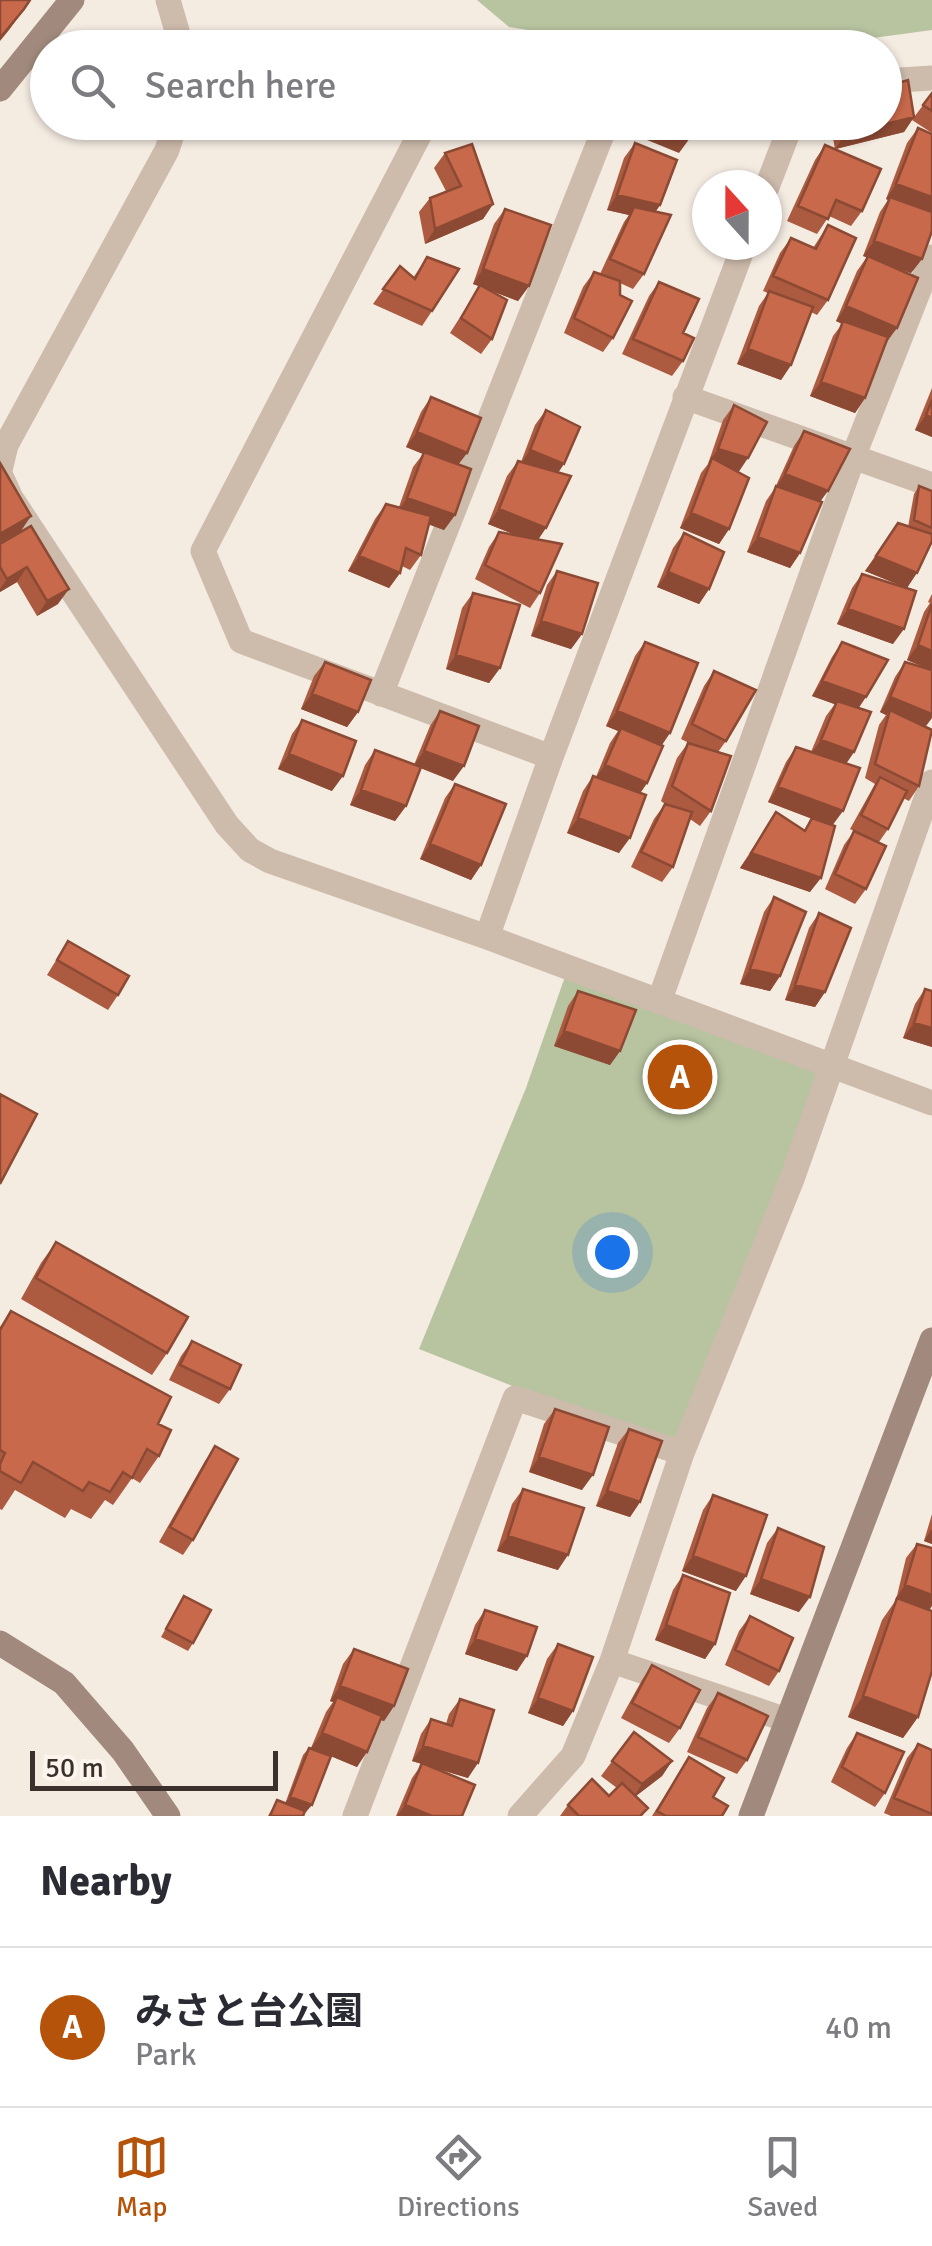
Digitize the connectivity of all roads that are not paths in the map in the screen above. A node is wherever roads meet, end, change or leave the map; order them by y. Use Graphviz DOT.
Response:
graph roads {
  1 [pos="72,0"];
  2 [pos="168,0"];
  3 [pos="48,30"];
  4 [pos="177,30"];
  5 [pos="30,52"];
  6 [pos="932,78"];
  7 [pos="902,80"];
  8 [pos="0,89"];
  9 [pos="170,140"];
  10 [pos="417,140"];
  11 [pos="600,140"];
  12 [pos="785,140"];
  13 [pos="773,170"];
  14 [pos="932,257"];
  15 [pos="738,260"];
  16 [pos="685,398"];
  17 [pos="854,454"];
  18 [pos="0,472"];
  19 [pos="932,485"];
  20 [pos="381,694"];
  21 [pos="550,757"];
  22 [pos="932,782"];
  23 [pos="486,937"];
  24 [pos="659,1002"];
  25 [pos="833,1066"];
  26 [pos="932,1104"];
  27 [pos="932,1341"];
  28 [pos="682,1453"];
  29 [pos="0,1643"];
  30 [pos="612,1661"];
  31 [pos="787,1720"];
  32 [pos="168,1816"];
  33 [pos="355,1816"];
  34 [pos="520,1816"];
  35 [pos="750,1816"];
  1 -- 3 [label="street"];
  2 -- 4 [label="street"];
  5 -- 8 [label="street"];
  6 -- 7 [label="street"];
  9 -- 18 [label="street"];
  10 -- 20 [label="street"];
  11 -- 20 [label="street"];
  12 -- 13 [label="street"];
  14 -- 17 [label="street"];
  15 -- 16 [label="street"];
  16 -- 17 [label="street"];
  16 -- 21 [label="street"];
  17 -- 19 [label="street"];
  17 -- 24 [label="street"];
  18 -- 23 [label="street"];
  20 -- 21 [label="street"];
  21 -- 23 [label="street"];
  22 -- 25 [label="street"];
  23 -- 24 [label="street"];
  24 -- 25 [label="street"];
  25 -- 26 [label="street"];
  25 -- 28 [label="street"];
  27 -- 31 [label="street"];
  28 -- 30 [label="street"];
  28 -- 33 [label="street"];
  29 -- 32 [label="street"];
  30 -- 31 [label="street"];
  30 -- 34 [label="street"];
  31 -- 35 [label="street"];
}
